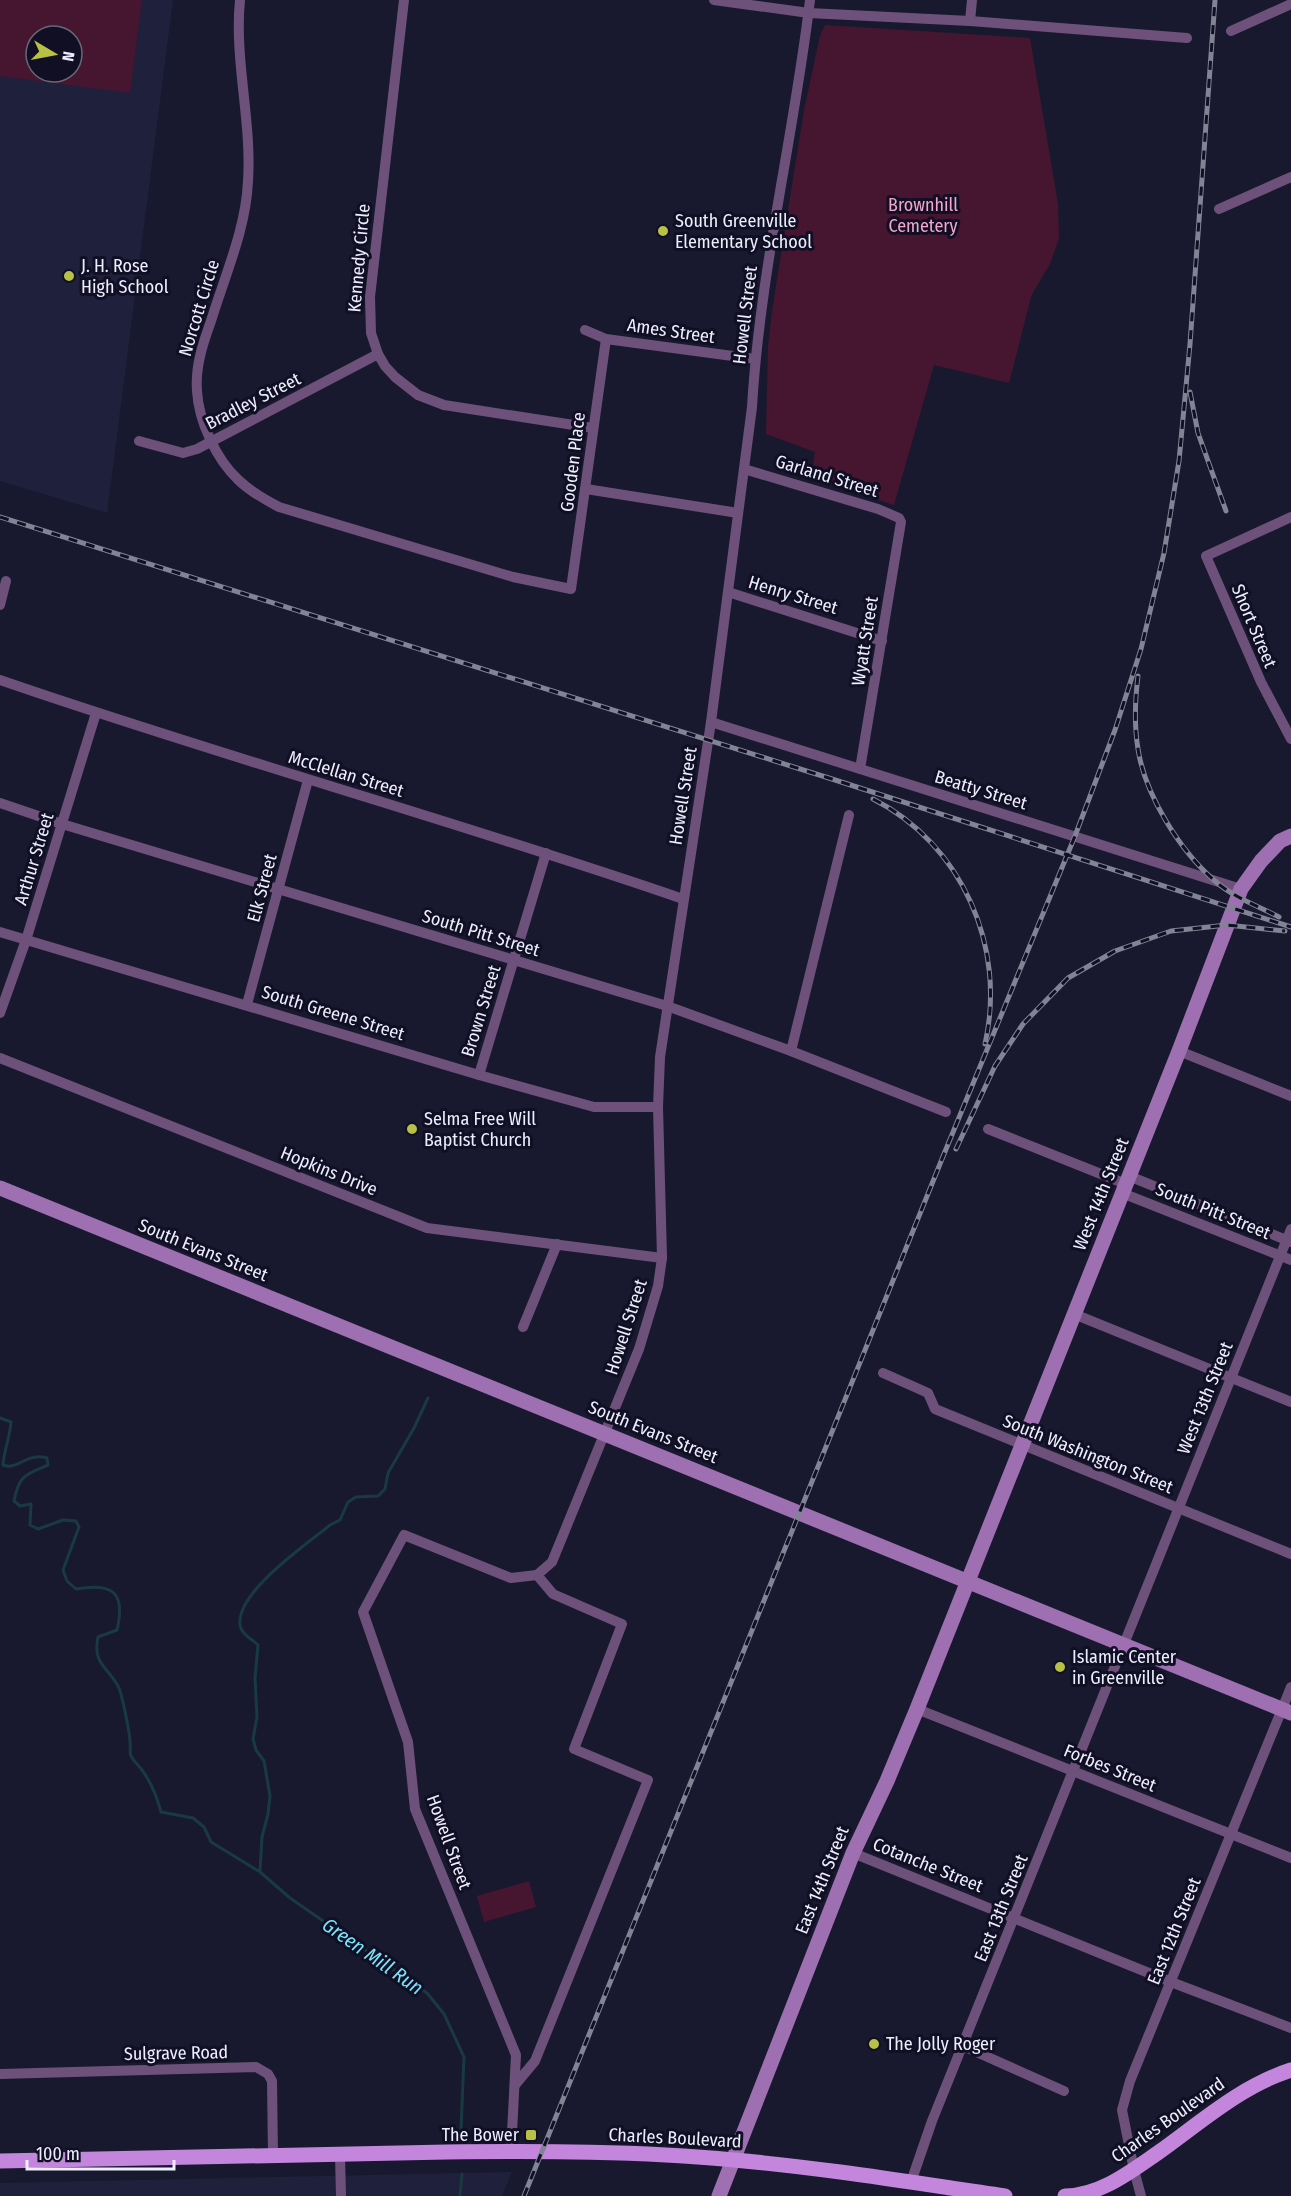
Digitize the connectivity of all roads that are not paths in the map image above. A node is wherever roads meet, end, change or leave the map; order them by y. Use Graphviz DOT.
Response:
graph roads {
  1 [pos="240,0"];
  2 [pos="404,0"];
  3 [pos="714,0"];
  4 [pos="810,0"];
  5 [pos="972,0"];
  6 [pos="1291,4"];
  7 [pos="809,13"];
  8 [pos="970,21"];
  9 [pos="1231,31"];
  10 [pos="1187,38"];
  11 [pos="1291,177"];
  12 [pos="1219,209"];
  13 [pos="585,330"];
  14 [pos="606,339"];
  15 [pos="378,354"];
  16 [pos="755,359"];
  17 [pos="593,428"];
  18 [pos="138,441"];
  19 [pos="212,442"];
  20 [pos="744,468"];
  21 [pos="586,489"];
  22 [pos="738,513"];
  23 [pos="1291,517"];
  24 [pos="899,518"];
  25 [pos="6,581"];
  26 [pos="571,589"];
  27 [pos="728,592"];
  28 [pos="0,605"];
  29 [pos="882,641"];
  30 [pos="0,680"];
  31 [pos="96,713"];
  32 [pos="711,722"];
  33 [pos="1291,739"];
  34 [pos="860,769"];
  35 [pos="308,780"];
  36 [pos="0,803"];
  37 [pos="849,815"];
  38 [pos="62,824"];
  39 [pos="1291,836"];
  40 [pos="546,853"];
  41 [pos="1241,889"];
  42 [pos="278,890"];
  43 [pos="683,899"];
  44 [pos="0,932"];
  45 [pos="26,939"];
  46 [pos="514,960"];
  47 [pos="247,1004"];
  48 [pos="667,1006"];
  49 [pos="0,1013"];
  50 [pos="791,1051"];
  51 [pos="1179,1051"];
  52 [pos="0,1058"];
  53 [pos="479,1075"];
  54 [pos="1291,1096"];
  55 [pos="658,1107"];
  56 [pos="946,1112"];
  57 [pos="987,1129"];
  58 [pos="1126,1184"];
  59 [pos="0,1188"];
  60 [pos="1290,1237"];
  61 [pos="557,1244"];
  62 [pos="662,1258"];
  63 [pos="1286,1258"];
  64 [pos="1074,1314"];
  65 [pos="523,1327"];
  66 [pos="883,1373"];
  67 [pos="1231,1377"];
  68 [pos="1291,1401"];
  69 [pos="605,1434"];
  70 [pos="1021,1444"];
  71 [pos="1178,1508"];
  72 [pos="1291,1554"];
  73 [pos="537,1575"];
  74 [pos="966,1581"];
  75 [pos="1124,1646"];
  76 [pos="1291,1687"];
  77 [pos="917,1708"];
  78 [pos="1286,1712"];
  79 [pos="1074,1771"];
  80 [pos="1232,1834"];
  81 [pos="853,1853"];
  82 [pos="1291,1858"];
  83 [pos="1015,1918"];
  84 [pos="1171,1982"];
  85 [pos="1291,2028"];
  86 [pos="963,2046"];
  87 [pos="539,2051"];
  88 [pos="516,2055"];
  89 [pos="1291,2070"];
  90 [pos="0,2073"];
  91 [pos="515,2085"];
  92 [pos="1064,2091"];
  93 [pos="511,2152"];
  94 [pos="273,2155"];
  95 [pos="340,2155"];
  96 [pos="734,2160"];
  97 [pos="0,2161"];
  98 [pos="1134,2170"];
  99 [pos="911,2182"];
  100 [pos="341,2196"];
  101 [pos="719,2196"];
  102 [pos="1005,2196"];
  103 [pos="1065,2196"];
  104 [pos="1141,2196"];
  1 -- 19 [label="street, Norcott Circle"];
  2 -- 15 [label="street, Kennedy Circle"];
  3 -- 7 [label="street"];
  4 -- 7 [label="street, Howell Street"];
  5 -- 8 [label="street"];
  6 -- 9 [label="street"];
  7 -- 8 [label="street"];
  7 -- 16 [label="street, Howell Street"];
  8 -- 10 [label="street"];
  11 -- 12 [label="street"];
  13 -- 14 [label="street, Ames Street"];
  14 -- 16 [label="street, Ames Street"];
  14 -- 17 [label="street, Gooden Place"];
  15 -- 17 [label="street, Kennedy Circle"];
  15 -- 19 [label="street, Bradley Street"];
  16 -- 20 [label="street, Howell Street"];
  17 -- 21 [label="street, Gooden Place"];
  18 -- 19 [label="street, Bradley Street"];
  19 -- 26 [label="street, Norcott Circle"];
  20 -- 22 [label="street, Howell Street"];
  20 -- 24 [label="street, Garland Street"];
  21 -- 22 [label="street"];
  21 -- 26 [label="street, Gooden Place"];
  22 -- 27 [label="street, Howell Street"];
  23 -- 33 [label="street, Short Street"];
  24 -- 29 [label="street, Wyatt Street"];
  25 -- 28 [label="street"];
  27 -- 29 [label="street, Henry Street"];
  27 -- 32 [label="street, Howell Street"];
  29 -- 34 [label="street, Wyatt Street"];
  30 -- 31 [label="street, McClellan Street"];
  31 -- 35 [label="street, McClellan Street"];
  31 -- 38 [label="street, Arthur Street"];
  32 -- 34 [label="street, Beatty Street"];
  32 -- 43 [label="street, Howell Street"];
  34 -- 41 [label="street, Beatty Street"];
  35 -- 40 [label="street, McClellan Street"];
  35 -- 42 [label="street, Elk Street"];
  36 -- 38 [label="street, South Pitt Street"];
  37 -- 50 [label="street"];
  38 -- 42 [label="street, South Pitt Street"];
  38 -- 45 [label="street, Arthur Street"];
  39 -- 41 [label="street, West 14th Street"];
  40 -- 43 [label="street, McClellan Street"];
  40 -- 46 [label="street, Brown Street"];
  41 -- 51 [label="street, West 14th Street"];
  42 -- 46 [label="street, South Pitt Street"];
  42 -- 47 [label="street, Elk Street"];
  43 -- 48 [label="street, Howell Street"];
  44 -- 45 [label="street, South Greene Street"];
  45 -- 47 [label="street, South Greene Street"];
  45 -- 49 [label="street, Arthur Street"];
  46 -- 48 [label="street, South Pitt Street"];
  46 -- 53 [label="street, Brown Street"];
  47 -- 53 [label="street, South Greene Street"];
  48 -- 50 [label="street, South Pitt Street"];
  48 -- 55 [label="street, Howell Street"];
  50 -- 56 [label="street, South Pitt Street"];
  51 -- 54 [label="street"];
  51 -- 58 [label="street, West 14th Street"];
  52 -- 61 [label="street, Hopkins Drive"];
  53 -- 55 [label="street, South Greene Street"];
  55 -- 62 [label="street, Howell Street"];
  57 -- 58 [label="street, South Pitt Street"];
  58 -- 60 [label="street, South Pitt Street"];
  58 -- 63 [label="street, South Pitt Street"];
  58 -- 64 [label="street, West 14th Street"];
  59 -- 69 [label="street, South Evans Street"];
  60 -- 63 [label="street, West 13th Street"];
  61 -- 62 [label="street, Hopkins Drive"];
  61 -- 65 [label="street"];
  62 -- 69 [label="street, Howell Street"];
  63 -- 67 [label="street, West 13th Street"];
  64 -- 67 [label="street"];
  64 -- 70 [label="street, West 14th Street"];
  66 -- 70 [label="street, South Washington Street"];
  67 -- 68 [label="street"];
  67 -- 71 [label="street, West 13th Street"];
  69 -- 73 [label="street, Howell Street"];
  69 -- 74 [label="street, South Evans Street"];
  70 -- 71 [label="street, South Washington Street"];
  70 -- 74 [label="street, West 14th Street"];
  71 -- 72 [label="street, South Washington Street"];
  71 -- 75 [label="street, West 13th Street"];
  73 -- 87 [label="street"];
  73 -- 88 [label="street, Howell Street"];
  74 -- 75 [label="street, South Evans Street"];
  74 -- 77 [label="street, East 14th Street"];
  75 -- 78 [label="street, South Evans Street"];
  75 -- 79 [label="street, East 13th Street"];
  76 -- 78 [label="street, East 12th Street"];
  77 -- 79 [label="street, Forbes Street"];
  77 -- 81 [label="street, East 14th Street"];
  78 -- 80 [label="street, East 12th Street"];
  79 -- 80 [label="street, Forbes Street"];
  79 -- 83 [label="street, East 13th Street"];
  80 -- 82 [label="street, Forbes Street"];
  80 -- 84 [label="street, East 12th Street"];
  81 -- 83 [label="street, Cotanche Street"];
  81 -- 96 [label="street, East 14th Street"];
  83 -- 84 [label="street, Cotanche Street"];
  83 -- 86 [label="street, East 13th Street"];
  84 -- 85 [label="street, Cotanche Street"];
  84 -- 98 [label="street, East 12th Street"];
  86 -- 92 [label="street"];
  86 -- 99 [label="street, East 13th Street"];
  87 -- 88 [label="street"];
  87 -- 91 [label="street"];
  88 -- 91 [label="street, Howell Street"];
  89 -- 98 [label="main road, Charles Boulevard"];
  90 -- 94 [label="street, Sulgrave Road"];
  91 -- 93 [label="street, Howell Street"];
  93 -- 95 [label="main road, Charles Boulevard"];
  93 -- 96 [label="main road, Charles Boulevard"];
  94 -- 95 [label="main road, Charles Boulevard"];
  94 -- 97 [label="main road, Charles Boulevard"];
  95 -- 100 [label="street"];
  96 -- 99 [label="main road, Charles Boulevard"];
  96 -- 101 [label="street, East 14th Street"];
  98 -- 103 [label="main road, Charles Boulevard"];
  98 -- 104 [label="street, East 12th Street"];
  99 -- 102 [label="main road, Charles Boulevard"];
}
